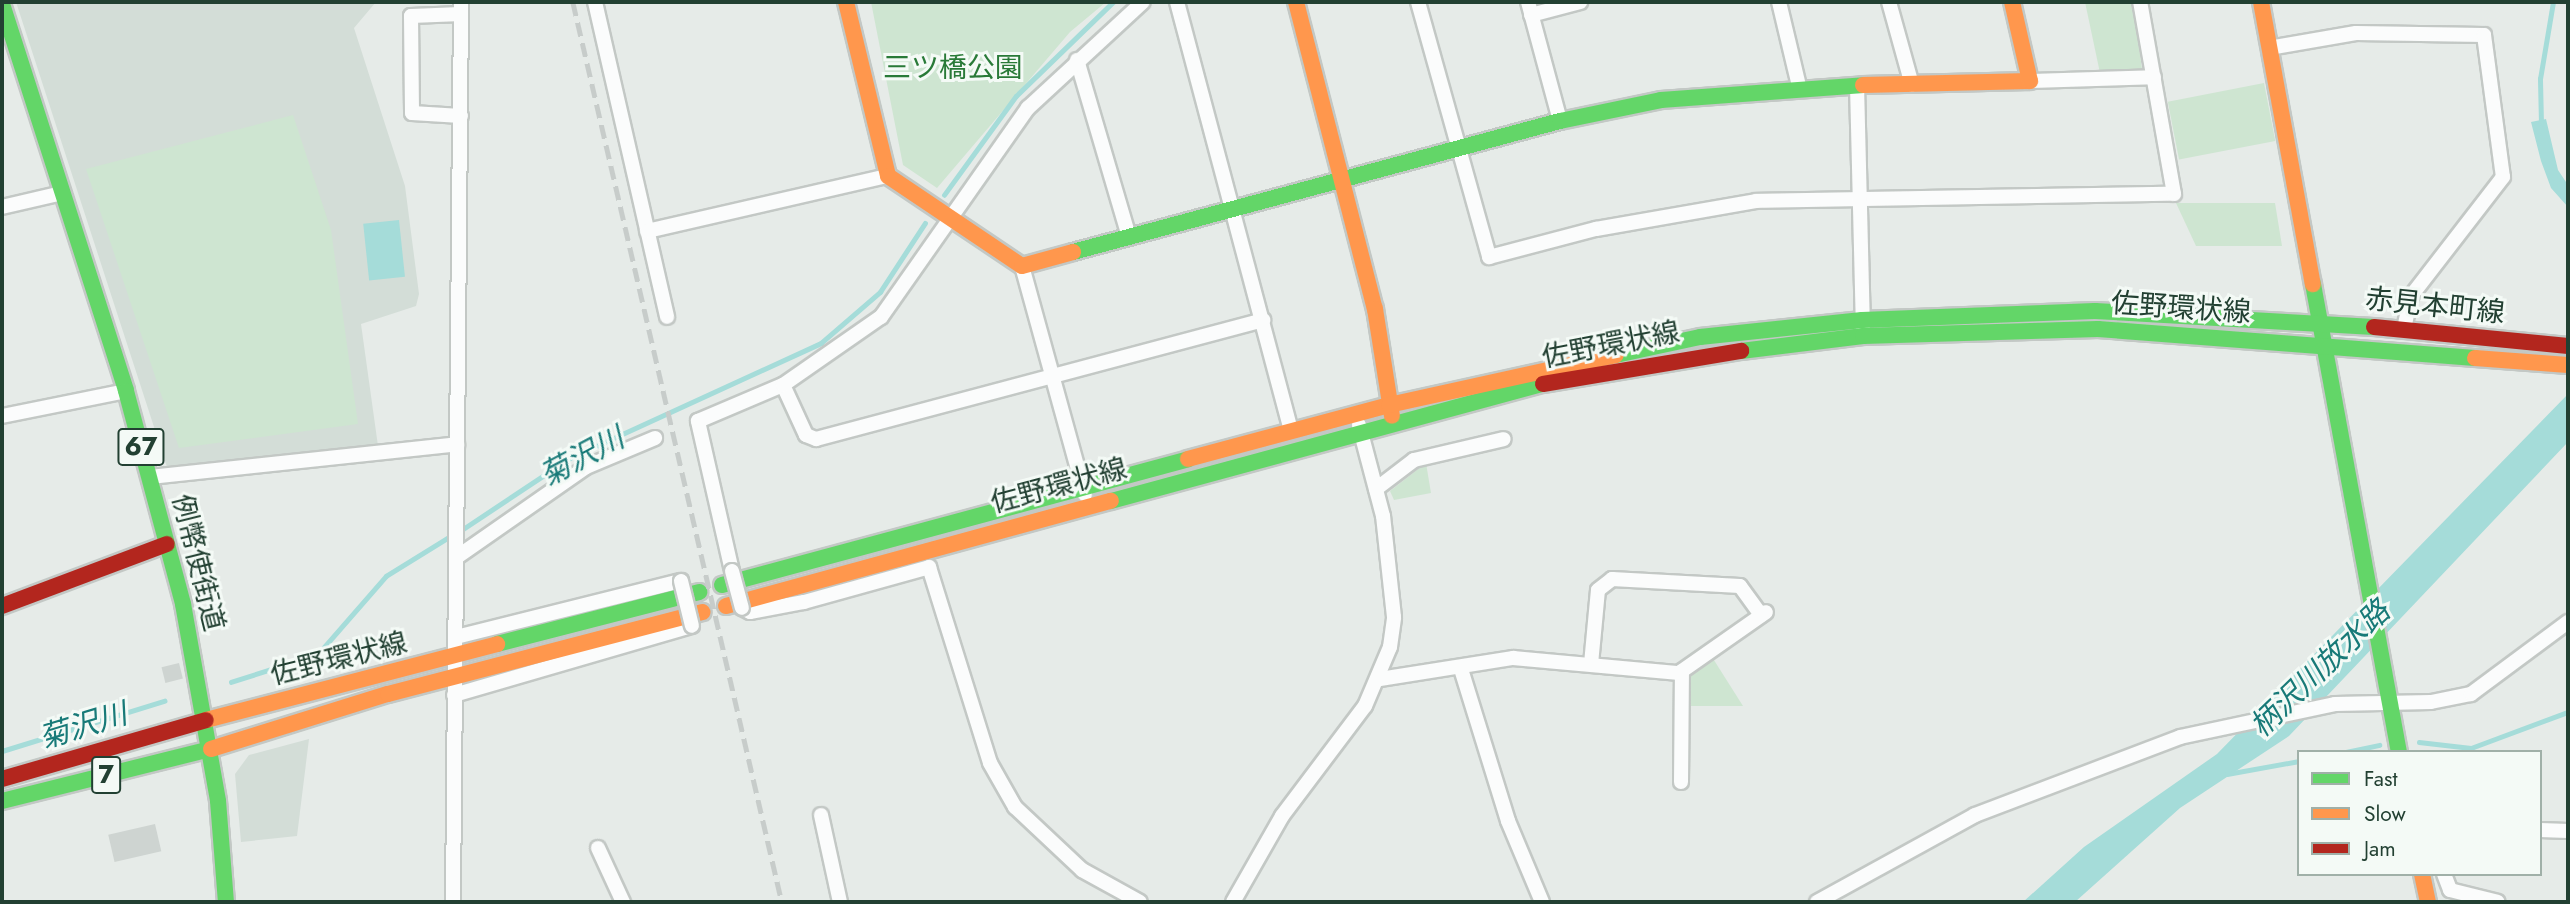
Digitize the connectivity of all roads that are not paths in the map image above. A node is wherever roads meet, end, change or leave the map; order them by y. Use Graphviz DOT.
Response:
graph roads {
  1 [pos="595,2"];
  2 [pos="846,2"];
  3 [pos="1143,2"];
  4 [pos="1177,2"];
  5 [pos="1296,2"];
  6 [pos="1418,2"];
  7 [pos="1580,2"];
  8 [pos="1779,2"];
  9 [pos="1889,2"];
  10 [pos="2012,2"];
  11 [pos="2140,2"];
  12 [pos="2261,2"];
  13 [pos="2,4"];
  14 [pos="461,8"];
  15 [pos="1529,8"];
  16 [pos="2269,48"];
  17 [pos="1077,60"];
  18 [pos="2154,77"];
  19 [pos="2030,82"];
  20 [pos="1857,85"];
  21 [pos="1912,85"];
  22 [pos="1799,86"];
  23 [pos="461,116"];
  24 [pos="1560,121"];
  25 [pos="1455,149"];
  26 [pos="888,176"];
  27 [pos="1343,180"];
  28 [pos="62,193"];
  29 [pos="1859,196"];
  30 [pos="2,207"];
  31 [pos="1233,209"];
  32 [pos="951,220"];
  33 [pos="647,231"];
  34 [pos="1129,237"];
  35 [pos="1022,266"];
  36 [pos="667,317"];
  37 [pos="1263,320"];
  38 [pos="1862,320"];
  39 [pos="2319,321"];
  40 [pos="2404,329"];
  41 [pos="1863,336"];
  42 [pos="2323,344"];
  43 [pos="2568,346"];
  44 [pos="2568,365"];
  45 [pos="1049,378"];
  46 [pos="783,385"];
  47 [pos="126,391"];
  48 [pos="1388,405"];
  49 [pos="1357,414"];
  50 [pos="2,416"];
  51 [pos="1394,423"];
  52 [pos="1291,431"];
  53 [pos="1361,432"];
  54 [pos="655,438"];
  55 [pos="1504,439"];
  56 [pos="457,443"];
  57 [pos="150,477"];
  58 [pos="1083,489"];
  59 [pos="1376,489"];
  60 [pos="1089,505"];
  61 [pos="167,544"];
  62 [pos="457,553"];
  63 [pos="722,585"];
  64 [pos="699,592"];
  65 [pos="2,606"];
  66 [pos="734,607"];
  67 [pos="703,612"];
  68 [pos="2568,622"];
  69 [pos="456,637"];
  70 [pos="455,657"];
  71 [pos="1591,664"];
  72 [pos="1461,670"];
  73 [pos="1682,671"];
  74 [pos="454,678"];
  75 [pos="1380,680"];
  76 [pos="454,695"];
  77 [pos="2388,700"];
  78 [pos="206,720"];
  79 [pos="211,749"];
  80 [pos="2399,750"];
  81 [pos="2,779"];
  82 [pos="1681,782"];
  83 [pos="2,801"];
  84 [pos="821,815"];
  85 [pos="2542,830"];
  86 [pos="2568,831"];
  87 [pos="598,848"];
  88 [pos="2422,876"];
  89 [pos="2445,876"];
  90 [pos="226,902"];
  91 [pos="453,902"];
  92 [pos="623,902"];
  93 [pos="840,902"];
  94 [pos="1140,902"];
  95 [pos="1233,902"];
  96 [pos="1540,902"];
  97 [pos="1817,902"];
  98 [pos="2428,902"];
  99 [pos="2498,902"];
  1 -- 33 [label="street"];
  2 -- 26 [label="main road"];
  3 -- 17 [label="street"];
  4 -- 31 [label="street"];
  5 -- 27 [label="main road"];
  6 -- 25 [label="street"];
  7 -- 15 [label="street"];
  8 -- 22 [label="street"];
  9 -- 21 [label="street"];
  10 -- 19 [label="main road"];
  11 -- 18 [label="street"];
  12 -- 16 [label="main road"];
  13 -- 28 [label="main road, 例幣使街道 / 67"];
  14 -- 23 [label="street"];
  14 -- 23 [label="street"];
  15 -- 24 [label="street"];
  16 -- 39 [label="main road"];
  16 -- 40 [label="street"];
  17 -- 32 [label="street"];
  17 -- 34 [label="street"];
  18 -- 19 [label="street"];
  18 -- 29 [label="street"];
  19 -- 21 [label="main road"];
  20 -- 21 [label="main road"];
  20 -- 22 [label="main road"];
  20 -- 29 [label="street"];
  22 -- 24 [label="main road"];
  23 -- 56 [label="street"];
  24 -- 25 [label="main road"];
  25 -- 27 [label="main road"];
  25 -- 29 [label="street"];
  26 -- 32 [label="main road"];
  26 -- 33 [label="street"];
  27 -- 31 [label="main road"];
  27 -- 48 [label="main road"];
  28 -- 30 [label="street"];
  28 -- 47 [label="main road, 例幣使街道 / 67"];
  29 -- 38 [label="street"];
  31 -- 34 [label="main road"];
  31 -- 37 [label="street"];
  32 -- 35 [label="main road"];
  32 -- 46 [label="street"];
  33 -- 36 [label="street"];
  34 -- 35 [label="main road"];
  35 -- 45 [label="street"];
  37 -- 45 [label="street"];
  37 -- 52 [label="street"];
  38 -- 39 [label="main road, 佐野環状線"];
  38 -- 41 [label="street"];
  38 -- 48 [label="main road, 佐野環状線"];
  39 -- 40 [label="main road, 赤見本町線"];
  39 -- 42 [label="main road"];
  40 -- 43 [label="main road, 赤見本町線"];
  41 -- 42 [label="main road, 佐野環状線"];
  41 -- 51 [label="main road, 佐野環状線"];
  42 -- 44 [label="main road, 赤見本町線"];
  42 -- 77 [label="main road"];
  45 -- 46 [label="street"];
  45 -- 58 [label="street"];
  46 -- 66 [label="street, bridge"];
  47 -- 50 [label="street"];
  47 -- 57 [label="main road, 例幣使街道 / 67"];
  48 -- 49 [label="main road, 佐野環状線"];
  48 -- 51 [label="main road"];
  49 -- 52 [label="main road, 佐野環状線"];
  49 -- 53 [label="street"];
  51 -- 53 [label="main road, 佐野環状線"];
  52 -- 58 [label="main road, 佐野環状線"];
  53 -- 59 [label="street"];
  53 -- 60 [label="main road, 佐野環状線"];
  54 -- 62 [label="street"];
  55 -- 59 [label="street"];
  56 -- 57 [label="street"];
  56 -- 62 [label="street"];
  57 -- 61 [label="main road, 例幣使街道 / 67"];
  58 -- 60 [label="street"];
  58 -- 63 [label="main road, 佐野環状線"];
  59 -- 75 [label="street"];
  60 -- 66 [label="main road, 佐野環状線"];
  61 -- 65 [label="main road"];
  61 -- 78 [label="main road, 例幣使街道 / 67"];
  62 -- 69 [label="street"];
  64 -- 70 [label="main road, 佐野環状線"];
  66 -- 94 [label="street"];
  67 -- 74 [label="main road, 佐野環状線"];
  68 -- 77 [label="street"];
  69 -- 70 [label="street"];
  69 -- 76 [label="street, bridge"];
  70 -- 74 [label="street"];
  70 -- 78 [label="main road, 佐野環状線"];
  71 -- 72 [label="street"];
  71 -- 73 [label="street"];
  71 -- 73 [label="street"];
  72 -- 75 [label="street"];
  72 -- 96 [label="street"];
  73 -- 82 [label="street"];
  74 -- 76 [label="street"];
  74 -- 79 [label="main road, 佐野環状線"];
  75 -- 95 [label="street"];
  76 -- 91 [label="street"];
  77 -- 80 [label="main road"];
  77 -- 97 [label="street"];
  78 -- 79 [label="main road, 例幣使街道 / 67"];
  78 -- 81 [label="main road, 7"];
  79 -- 83 [label="main road, 7"];
  79 -- 90 [label="main road, 例幣使街道 / 67"];
  84 -- 93 [label="street"];
  85 -- 86 [label="street"];
  87 -- 92 [label="street"];
  88 -- 98 [label="main road"];
  89 -- 99 [label="street"];
}
